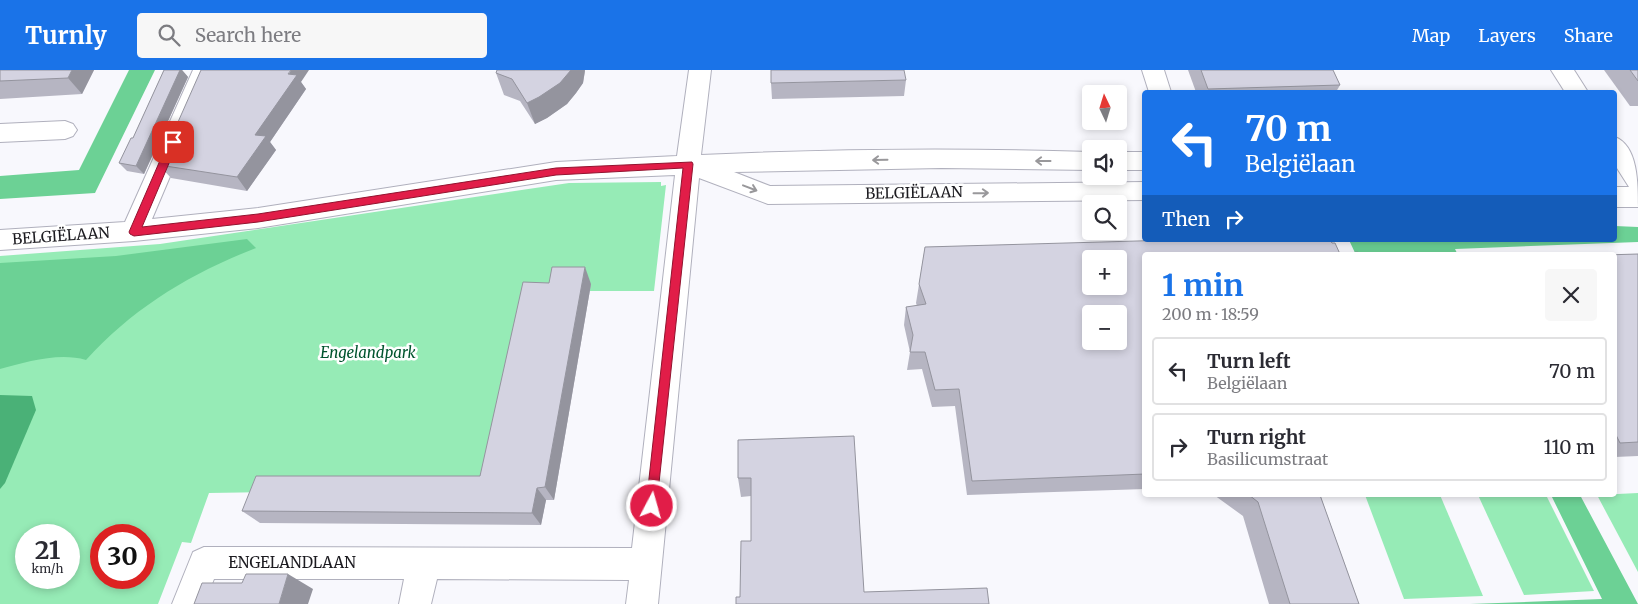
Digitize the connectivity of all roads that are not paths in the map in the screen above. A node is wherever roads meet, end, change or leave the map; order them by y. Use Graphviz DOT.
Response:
graph roads {
  1 [pos="204,70"];
  2 [pos="700,70"];
  3 [pos="1153,70"];
  4 [pos="1562,70"];
  5 [pos="1159,90"];
  6 [pos="1576,90"];
  7 [pos="64,130"];
  8 [pos="0,134"];
  9 [pos="1617,149"];
  10 [pos="1082,161"];
  11 [pos="1127,161"];
  12 [pos="1142,161"];
  13 [pos="688,164"];
  14 [pos="1630,170"];
  15 [pos="1142,191"];
  16 [pos="1617,197"];
  17 [pos="1638,197"];
  18 [pos="134,232"];
  19 [pos="0,240"];
  20 [pos="424,563"];
  21 [pos="646,564"];
  22 [pos="188,604"];
  23 [pos="415,604"];
  24 [pos="642,604"];
  1 -- 18 [label="street"];
  2 -- 13 [label="street"];
  3 -- 5 [label="street"];
  4 -- 6 [label="street"];
  7 -- 8 [label="street"];
  9 -- 14 [label="street"];
  10 -- 13 [label="street, BELGIËLAAN, one-way"];
  11 -- 12 [label="street"];
  13 -- 15 [label="street, BELGIËLAAN, one-way"];
  13 -- 18 [label="street, BELGIËLAAN"];
  13 -- 21 [label="street"];
  16 -- 17 [label="street"];
  18 -- 19 [label="street, BELGIËLAAN"];
  20 -- 21 [label="street, ENGELANDLAAN"];
  20 -- 22 [label="street, ENGELANDLAAN"];
  20 -- 23 [label="street"];
  21 -- 24 [label="street"];
}
